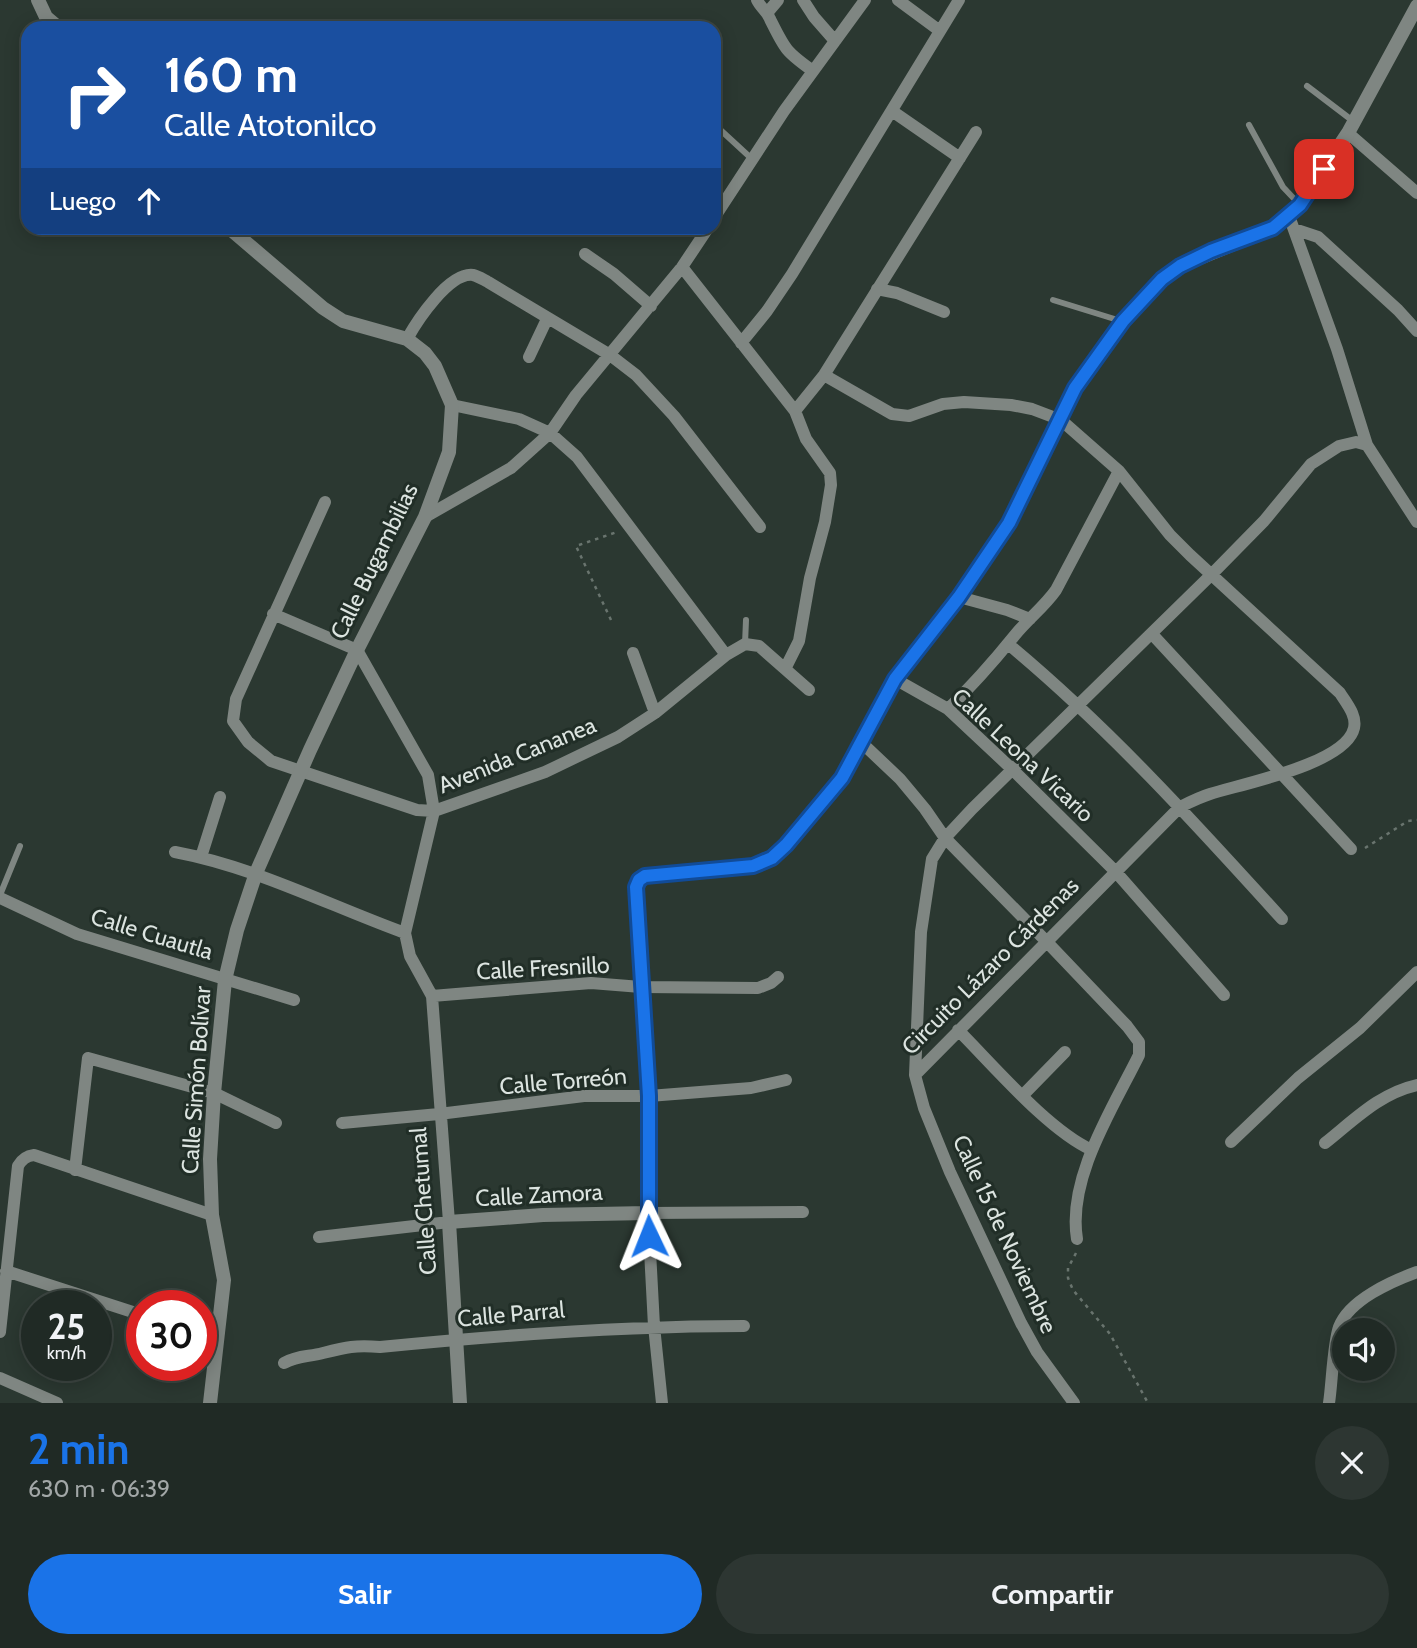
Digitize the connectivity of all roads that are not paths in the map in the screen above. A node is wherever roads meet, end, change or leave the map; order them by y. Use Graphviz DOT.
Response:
graph roads {
  1 [pos="38,0"];
  2 [pos="757,0"];
  3 [pos="778,0"];
  4 [pos="803,0"];
  5 [pos="865,0"];
  6 [pos="898,0"];
  7 [pos="959,0"];
  8 [pos="1417,6"];
  9 [pos="767,13"];
  10 [pos="51,21"];
  11 [pos="940,31"];
  12 [pos="835,41"];
  13 [pos="813,71"];
  14 [pos="1307,86"];
  15 [pos="892,111"];
  16 [pos="1249,125"];
  17 [pos="1351,127"];
  18 [pos="721,130"];
  19 [pos="976,132"];
  20 [pos="960,158"];
  21 [pos="752,159"];
  22 [pos="1417,193"];
  23 [pos="1300,205"];
  24 [pos="721,207"];
  25 [pos="1291,222"];
  26 [pos="237,235"];
  27 [pos="703,235"];
  28 [pos="585,254"];
  29 [pos="682,267"];
  30 [pos="877,289"];
  31 [pos="1053,300"];
  32 [pos="651,306"];
  33 [pos="944,312"];
  34 [pos="547,319"];
  35 [pos="1123,321"];
  36 [pos="1417,331"];
  37 [pos="407,339"];
  38 [pos="741,343"];
  39 [pos="610,355"];
  40 [pos="529,357"];
  41 [pos="824,375"];
  42 [pos="452,405"];
  43 [pos="795,411"];
  44 [pos="1060,420"];
  45 [pos="550,433"];
  46 [pos="1367,445"];
  47 [pos="1119,471"];
  48 [pos="1411,501"];
  49 [pos="325,502"];
  50 [pos="425,517"];
  51 [pos="1417,522"];
  52 [pos="760,527"];
  53 [pos="1210,575"];
  54 [pos="959,597"];
  55 [pos="273,614"];
  56 [pos="1030,619"];
  57 [pos="746,620"];
  58 [pos="1152,634"];
  59 [pos="745,644"];
  60 [pos="1008,644"];
  61 [pos="356,650"];
  62 [pos="633,653"];
  63 [pos="726,655"];
  64 [pos="785,669"];
  65 [pos="895,679"];
  66 [pos="808,690"];
  67 [pos="1077,705"];
  68 [pos="947,709"];
  69 [pos="655,713"];
  70 [pos="861,742"];
  71 [pos="1013,771"];
  72 [pos="301,773"];
  73 [pos="1284,774"];
  74 [pos="220,797"];
  75 [pos="1180,807"];
  76 [pos="434,811"];
  77 [pos="944,838"];
  78 [pos="20,846"];
  79 [pos="1351,849"];
  80 [pos="174,852"];
  81 [pos="201,857"];
  82 [pos="1115,871"];
  83 [pos="256,873"];
  84 [pos="0,897"];
  85 [pos="1282,919"];
  86 [pos="404,933"];
  87 [pos="1046,941"];
  88 [pos="1417,972"];
  89 [pos="778,977"];
  90 [pos="225,980"];
  91 [pos="641,987"];
  92 [pos="1224,995"];
  93 [pos="432,996"];
  94 [pos="295,1000"];
  95 [pos="958,1030"];
  96 [pos="1065,1052"];
  97 [pos="915,1075"];
  98 [pos="786,1080"];
  99 [pos="1417,1085"];
  100 [pos="214,1093"];
  101 [pos="1023,1095"];
  102 [pos="649,1096"];
  103 [pos="439,1114"];
  104 [pos="342,1123"];
  105 [pos="276,1124"];
  106 [pos="1231,1142"];
  107 [pos="1325,1143"];
  108 [pos="1092,1150"];
  109 [pos="75,1170"];
  110 [pos="803,1212"];
  111 [pos="648,1213"];
  112 [pos="212,1215"];
  113 [pos="449,1222"];
  114 [pos="319,1237"];
  115 [pos="1077,1239"];
  116 [pos="6,1271"];
  117 [pos="1417,1272"];
  118 [pos="126,1310"];
  119 [pos="654,1326"];
  120 [pos="744,1326"];
  121 [pos="0,1332"];
  122 [pos="455,1339"];
  123 [pos="217,1340"];
  124 [pos="285,1363"];
  125 [pos="0,1378"];
  126 [pos="212,1381"];
  127 [pos="57,1403"];
  128 [pos="210,1403"];
  129 [pos="460,1403"];
  130 [pos="662,1403"];
  131 [pos="1074,1403"];
  132 [pos="1329,1403"];
  1 -- 10 [label="street"];
  2 -- 9 [label="street"];
  3 -- 9 [label="street"];
  4 -- 12 [label="street"];
  5 -- 12 [label="street"];
  6 -- 11 [label="street"];
  7 -- 11 [label="street"];
  8 -- 17 [label="street"];
  9 -- 13 [label="street"];
  11 -- 15 [label="street"];
  12 -- 13 [label="street"];
  13 -- 21 [label="street"];
  14 -- 17 [label="lane"];
  15 -- 20 [label="street"];
  15 -- 38 [label="street"];
  16 -- 23 [label="lane"];
  17 -- 22 [label="street"];
  17 -- 23 [label="street"];
  18 -- 21 [label="lane"];
  19 -- 20 [label="street"];
  20 -- 30 [label="street"];
  21 -- 24 [label="street"];
  23 -- 25 [label="street"];
  25 -- 35 [label="street"];
  25 -- 36 [label="street"];
  25 -- 46 [label="street"];
  26 -- 37 [label="street, Calle Bugambilias"];
  27 -- 29 [label="street"];
  28 -- 32 [label="street"];
  29 -- 32 [label="street"];
  29 -- 38 [label="street"];
  30 -- 33 [label="street"];
  30 -- 41 [label="street"];
  31 -- 35 [label="lane"];
  32 -- 39 [label="street"];
  34 -- 37 [label="street"];
  34 -- 39 [label="street"];
  34 -- 40 [label="street"];
  35 -- 44 [label="street"];
  37 -- 42 [label="street, Calle Bugambilias"];
  38 -- 43 [label="street"];
  39 -- 45 [label="street"];
  39 -- 52 [label="street"];
  41 -- 43 [label="street"];
  41 -- 44 [label="street"];
  42 -- 45 [label="street"];
  42 -- 50 [label="street, Calle Bugambilias"];
  43 -- 64 [label="street"];
  44 -- 47 [label="street"];
  44 -- 54 [label="street"];
  45 -- 50 [label="street"];
  45 -- 63 [label="street"];
  46 -- 48 [label="street"];
  46 -- 53 [label="street, Circuito Lázaro Cárdenas"];
  47 -- 53 [label="street"];
  47 -- 56 [label="street"];
  48 -- 51 [label="street"];
  49 -- 55 [label="street"];
  50 -- 61 [label="street, Calle Bugambilias"];
  53 -- 58 [label="street, Circuito Lázaro Cárdenas"];
  53 -- 73 [label="street, Circuito Lázaro Cárdenas"];
  54 -- 56 [label="street"];
  54 -- 65 [label="street"];
  55 -- 61 [label="street"];
  55 -- 72 [label="street, Avenida Cananea"];
  56 -- 60 [label="street"];
  57 -- 59 [label="lane"];
  58 -- 67 [label="street, Circuito Lázaro Cárdenas"];
  58 -- 73 [label="street"];
  59 -- 63 [label="street, Avenida Cananea"];
  59 -- 64 [label="street"];
  60 -- 67 [label="street"];
  60 -- 68 [label="street"];
  61 -- 72 [label="street, Calle Bugambilias"];
  61 -- 76 [label="street"];
  62 -- 69 [label="street"];
  63 -- 69 [label="street, Avenida Cananea"];
  64 -- 66 [label="street"];
  65 -- 68 [label="street, Calle Leona Vicario"];
  65 -- 70 [label="street"];
  67 -- 71 [label="street, Circuito Lázaro Cárdenas"];
  67 -- 75 [label="street"];
  68 -- 71 [label="street, Calle Leona Vicario"];
  69 -- 76 [label="street, Avenida Cananea"];
  70 -- 77 [label="street"];
  70 -- 91 [label="street"];
  71 -- 77 [label="street, Circuito Lázaro Cárdenas"];
  71 -- 82 [label="street, Calle Leona Vicario"];
  72 -- 76 [label="street, Avenida Cananea"];
  72 -- 83 [label="street, Calle Simón Bolívar"];
  73 -- 75 [label="street, Circuito Lázaro Cárdenas"];
  73 -- 79 [label="street"];
  74 -- 81 [label="street"];
  75 -- 82 [label="street, Circuito Lázaro Cárdenas"];
  75 -- 85 [label="street"];
  76 -- 86 [label="street"];
  77 -- 87 [label="street"];
  77 -- 97 [label="street, Circuito Lázaro Cárdenas"];
  78 -- 84 [label="lane"];
  80 -- 81 [label="street"];
  81 -- 83 [label="street"];
  82 -- 87 [label="street, Circuito Lázaro Cárdenas"];
  82 -- 92 [label="street, Calle Leona Vicario"];
  83 -- 86 [label="street"];
  83 -- 90 [label="street, Calle Simón Bolívar"];
  84 -- 90 [label="street, Calle Cuautla"];
  86 -- 93 [label="street"];
  87 -- 95 [label="street, Circuito Lázaro Cárdenas"];
  87 -- 108 [label="street"];
  88 -- 106 [label="street"];
  89 -- 91 [label="street, Calle Fresnillo"];
  90 -- 94 [label="street, Calle Cuautla"];
  90 -- 100 [label="street, Calle Simón Bolívar"];
  91 -- 93 [label="street, Calle Fresnillo"];
  91 -- 102 [label="street"];
  93 -- 103 [label="street, Calle Chetumal"];
  95 -- 97 [label="street, Circuito Lázaro Cárdenas"];
  95 -- 101 [label="street"];
  96 -- 101 [label="street"];
  97 -- 131 [label="street, Calle 15 de Noviembre"];
  98 -- 102 [label="street, Calle Torreón"];
  99 -- 107 [label="street"];
  100 -- 105 [label="street"];
  100 -- 109 [label="street"];
  100 -- 112 [label="street, Calle Simón Bolívar"];
  101 -- 108 [label="street"];
  102 -- 103 [label="street, Calle Torreón"];
  102 -- 111 [label="street"];
  103 -- 104 [label="street, Calle Torreón"];
  103 -- 113 [label="street, Calle Chetumal"];
  108 -- 115 [label="street"];
  109 -- 112 [label="street"];
  109 -- 116 [label="street"];
  110 -- 111 [label="street, Calle Zamora"];
  111 -- 113 [label="street, Calle Zamora"];
  111 -- 119 [label="street"];
  112 -- 123 [label="street, Calle Simón Bolívar"];
  113 -- 114 [label="street, Calle Zamora"];
  113 -- 122 [label="street, Calle Chetumal"];
  116 -- 118 [label="street"];
  116 -- 121 [label="street"];
  117 -- 132 [label="street"];
  119 -- 120 [label="street, Calle Parral"];
  119 -- 122 [label="street, Calle Parral"];
  119 -- 130 [label="street"];
  122 -- 124 [label="street, Calle Parral"];
  122 -- 129 [label="street, Calle Chetumal"];
  125 -- 127 [label="street"];
  126 -- 128 [label="street, Calle Simón Bolívar"];
}
